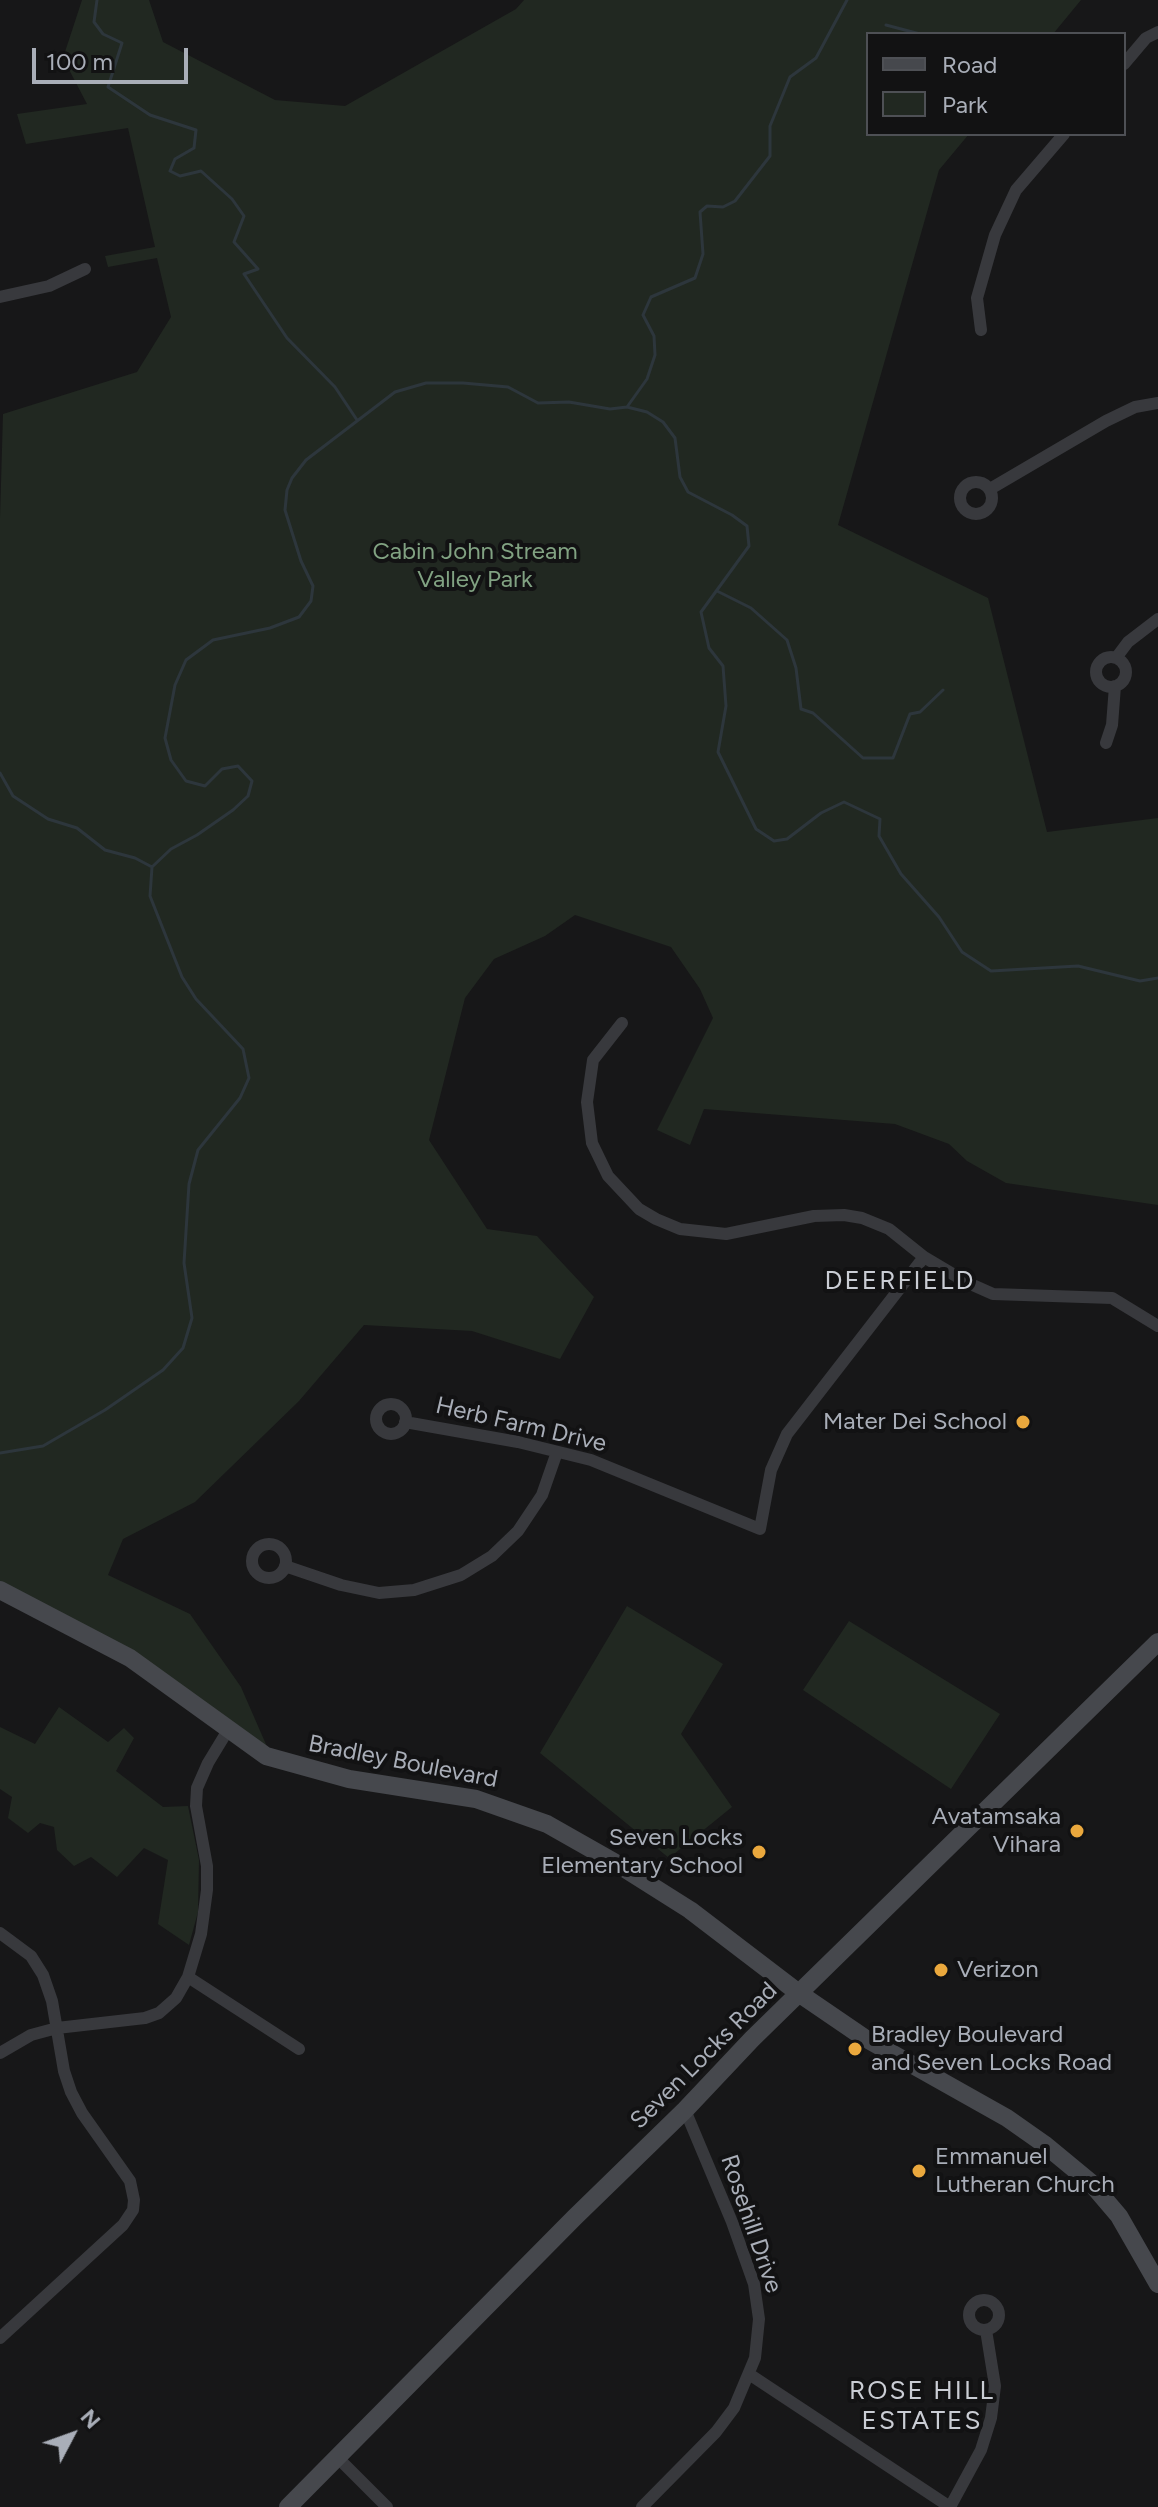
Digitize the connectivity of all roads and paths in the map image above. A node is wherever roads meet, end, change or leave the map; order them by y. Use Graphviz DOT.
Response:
graph roads {
  1 [pos="1158,32"];
  2 [pos="1126,62"];
  3 [pos="1062,136"];
  4 [pos="85,269"];
  5 [pos="0,297"];
  6 [pos="981,330"];
  7 [pos="1158,403"];
  8 [pos="990,489"];
  9 [pos="1158,619"];
  10 [pos="1116,658"];
  11 [pos="1115,686"];
  12 [pos="1106,743"];
  13 [pos="622,1023"];
  14 [pos="924,1257"];
  15 [pos="1158,1326"];
  16 [pos="405,1422"];
  17 [pos="557,1452"];
  18 [pos="285,1566"];
  19 [pos="0,1590"];
  20 [pos="1158,1642"];
  21 [pos="228,1730"];
  22 [pos="0,1933"];
  23 [pos="188,1977"];
  24 [pos="800,1994"];
  25 [pos="57,2028"];
  26 [pos="299,2049"];
  27 [pos="0,2053"];
  28 [pos="685,2110"];
  29 [pos="1158,2284"];
  30 [pos="986,2330"];
  31 [pos="0,2338"];
  32 [pos="749,2374"];
  33 [pos="338,2458"];
  34 [pos="288,2507"];
  35 [pos="387,2507"];
  36 [pos="642,2507"];
  37 [pos="950,2507"];
  1 -- 2 [label="street"];
  3 -- 6 [label="street"];
  4 -- 5 [label="street"];
  7 -- 8 [label="street"];
  9 -- 10 [label="street"];
  10 -- 11 [label="street"];
  10 -- 11 [label="street"];
  11 -- 12 [label="street"];
  13 -- 14 [label="street"];
  14 -- 15 [label="street"];
  14 -- 17 [label="street, Herb Farm Drive"];
  16 -- 17 [label="street, Herb Farm Drive"];
  17 -- 18 [label="street"];
  19 -- 21 [label="main road, Bradley Boulevard"];
  20 -- 24 [label="main road, Seven Locks Road"];
  21 -- 23 [label="street"];
  21 -- 24 [label="main road, Bradley Boulevard"];
  22 -- 25 [label="street"];
  23 -- 25 [label="street"];
  23 -- 26 [label="street"];
  24 -- 28 [label="main road, Seven Locks Road"];
  24 -- 29 [label="main road, Bradley Boulevard"];
  25 -- 27 [label="street"];
  25 -- 31 [label="street"];
  28 -- 32 [label="street, Rosehill Drive"];
  28 -- 33 [label="main road, Seven Locks Road"];
  30 -- 37 [label="street"];
  32 -- 36 [label="street, Rosehill Drive"];
  32 -- 37 [label="street"];
  33 -- 34 [label="main road, Seven Locks Road"];
  33 -- 35 [label="street"];
}
